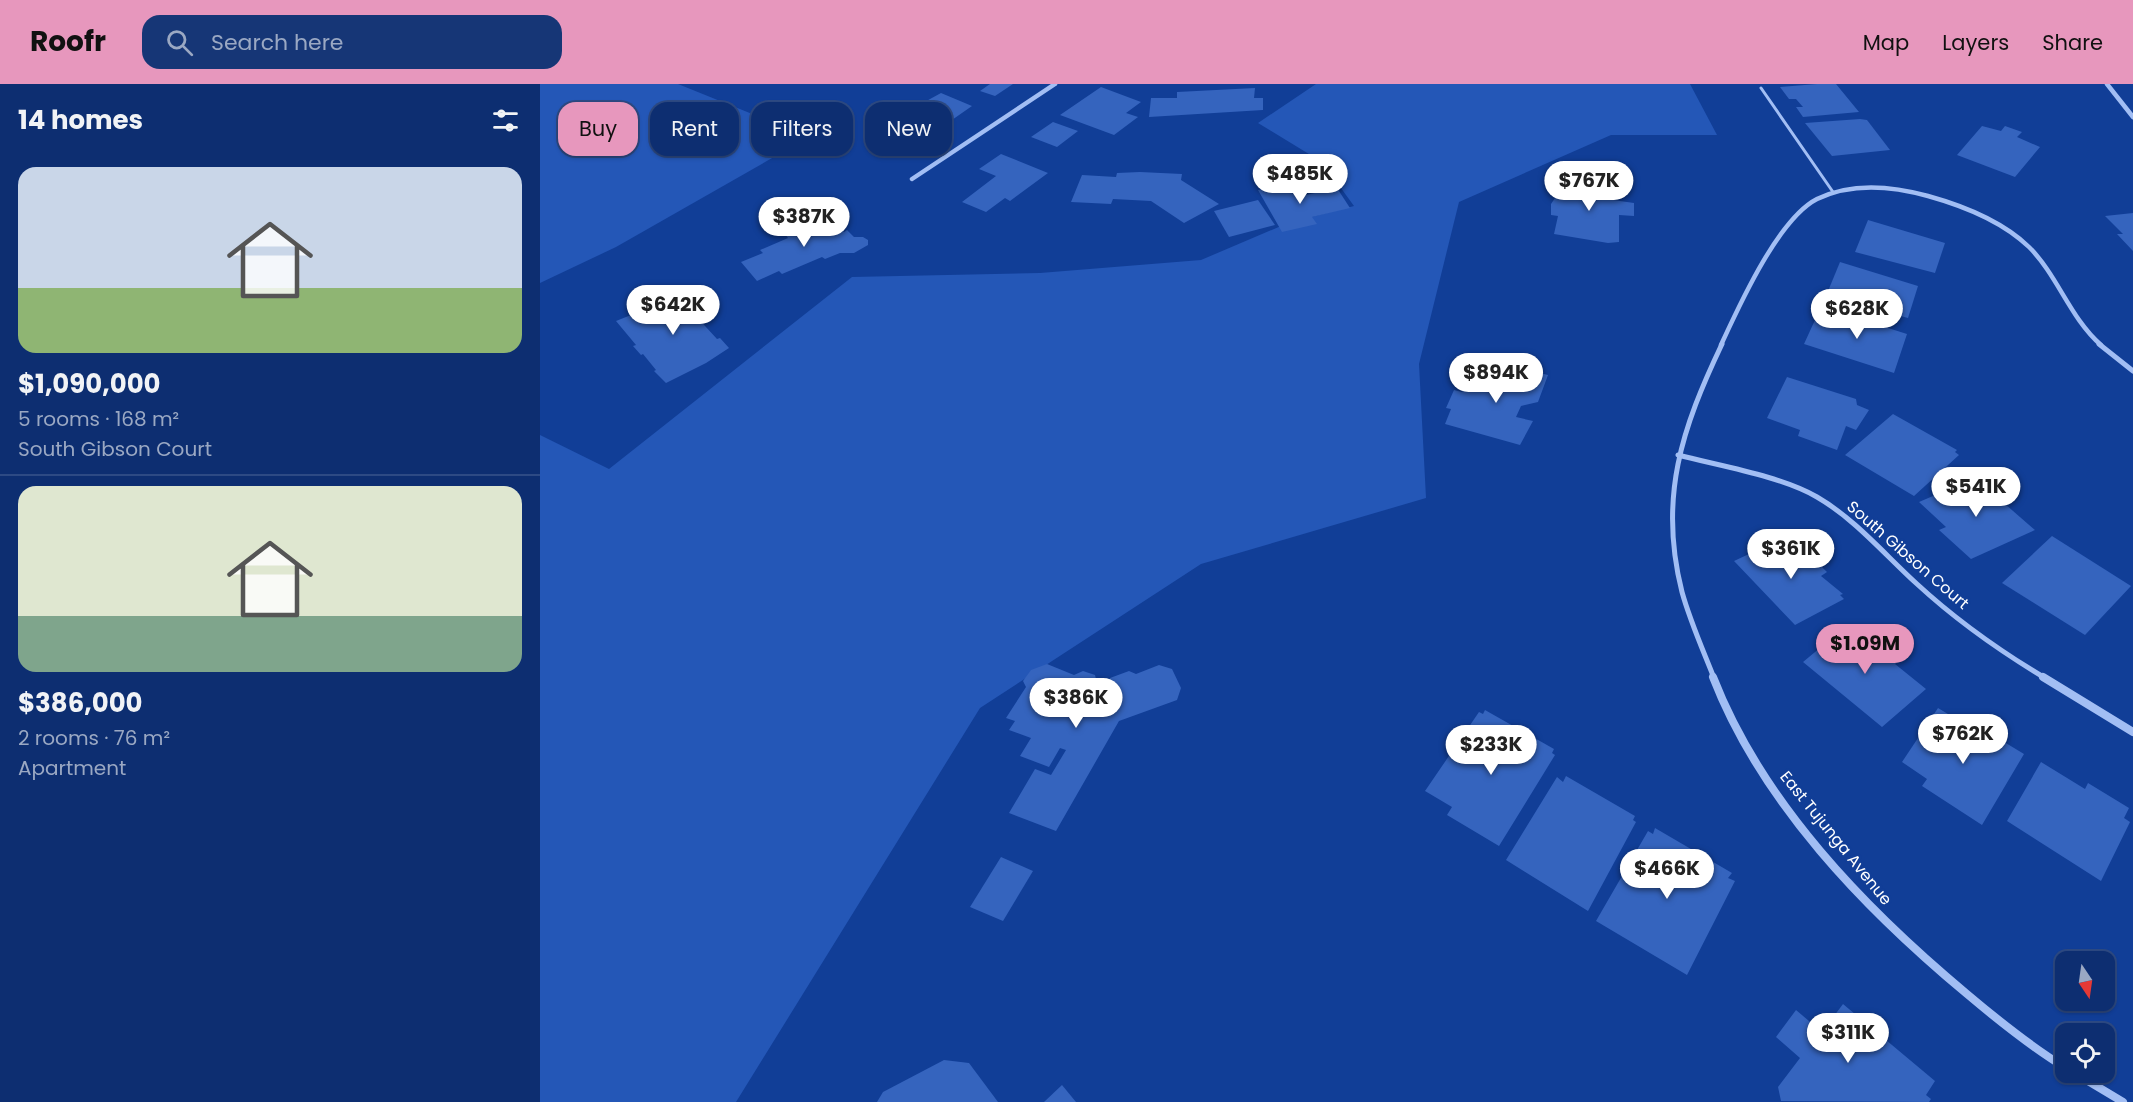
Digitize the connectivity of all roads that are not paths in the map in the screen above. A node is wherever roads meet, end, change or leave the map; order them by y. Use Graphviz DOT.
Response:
graph roads {
  1 [pos="1055,84"];
  2 [pos="2107,84"];
  3 [pos="1761,88"];
  4 [pos="2133,117"];
  5 [pos="912,179"];
  6 [pos="1833,192"];
  7 [pos="2133,371"];
  8 [pos="1678,455"];
  9 [pos="2133,732"];
  10 [pos="2055,1062"];
  11 [pos="2091,1083"];
  12 [pos="2123,1102"];
  1 -- 5 [label="street"];
  2 -- 4 [label="street"];
  3 -- 6 [label="lane"];
  6 -- 7 [label="street, East Tujunga Avenue"];
  6 -- 8 [label="street, East Tujunga Avenue"];
  8 -- 9 [label="street, South Gibson Court"];
  8 -- 10 [label="street, East Tujunga Avenue"];
  11 -- 12 [label="street"];
}
